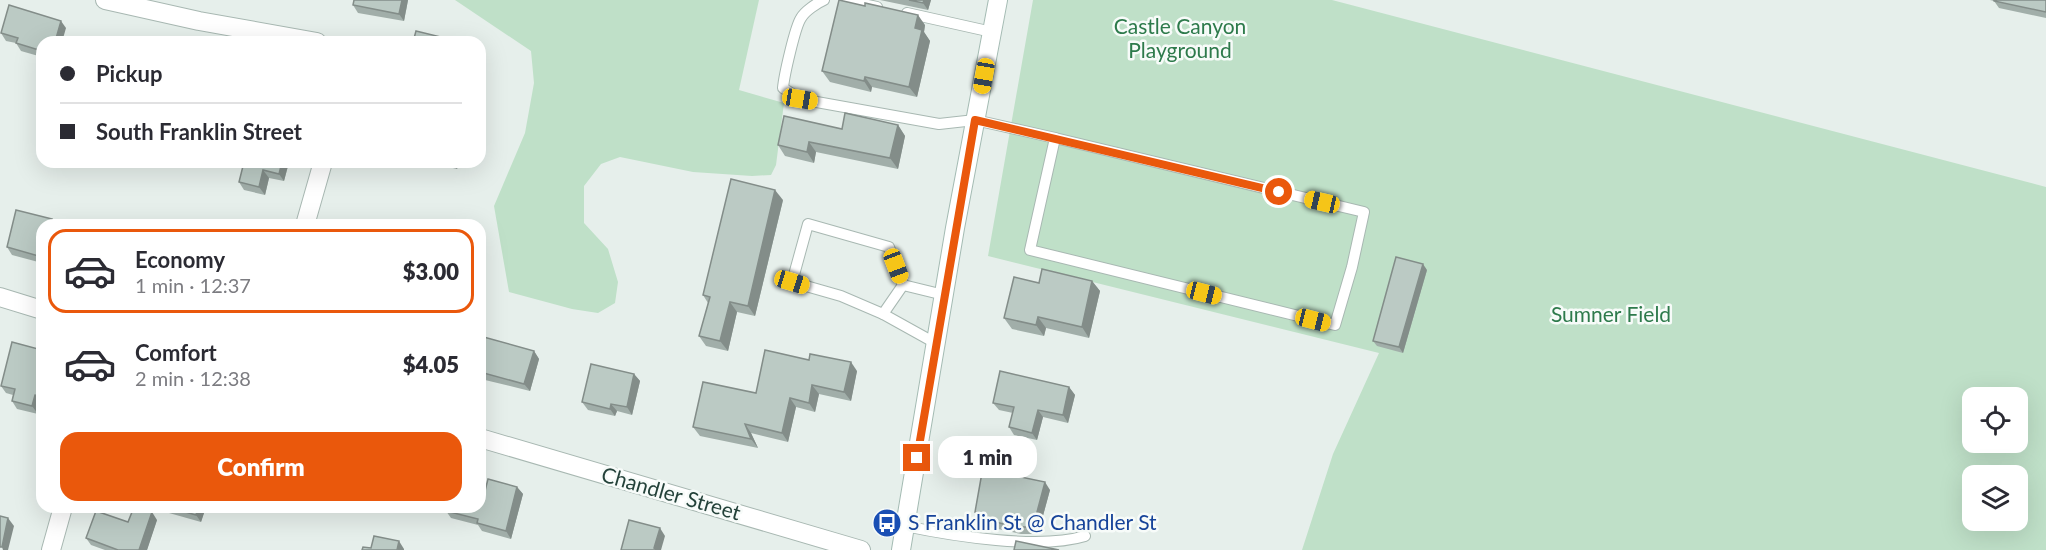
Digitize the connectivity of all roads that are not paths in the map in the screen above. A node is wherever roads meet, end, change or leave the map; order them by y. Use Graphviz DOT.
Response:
graph roads {
  1 [pos="105,0"];
  2 [pos="824,0"];
  3 [pos="845,0"];
  4 [pos="998,0"];
  5 [pos="992,32"];
  6 [pos="283,36"];
  7 [pos="975,120"];
  8 [pos="1055,138"];
  9 [pos="321,168"];
  10 [pos="306,219"];
  11 [pos="903,285"];
  12 [pos="944,295"];
  13 [pos="0,297"];
  14 [pos="36,308"];
  15 [pos="883,314"];
  16 [pos="937,344"];
  17 [pos="486,440"];
  18 [pos="61,513"];
  19 [pos="905,526"];
  20 [pos="1085,536"];
  21 [pos="51,550"];
  22 [pos="861,550"];
  23 [pos="901,550"];
  1 -- 6 [label="street"];
  2 -- 7 [label="lane"];
  3 -- 5 [label="lane"];
  4 -- 5 [label="street"];
  5 -- 7 [label="street"];
  7 -- 8 [label="lane"];
  7 -- 12 [label="street"];
  8 -- 8 [label="lane"];
  9 -- 10 [label="street"];
  11 -- 12 [label="lane"];
  11 -- 15 [label="lane"];
  11 -- 15 [label="lane"];
  12 -- 16 [label="street"];
  13 -- 14 [label="street"];
  15 -- 16 [label="lane"];
  16 -- 19 [label="street"];
  17 -- 22 [label="street, Chandler Street"];
  18 -- 21 [label="street"];
  19 -- 20 [label="lane"];
  19 -- 23 [label="street"];
}
